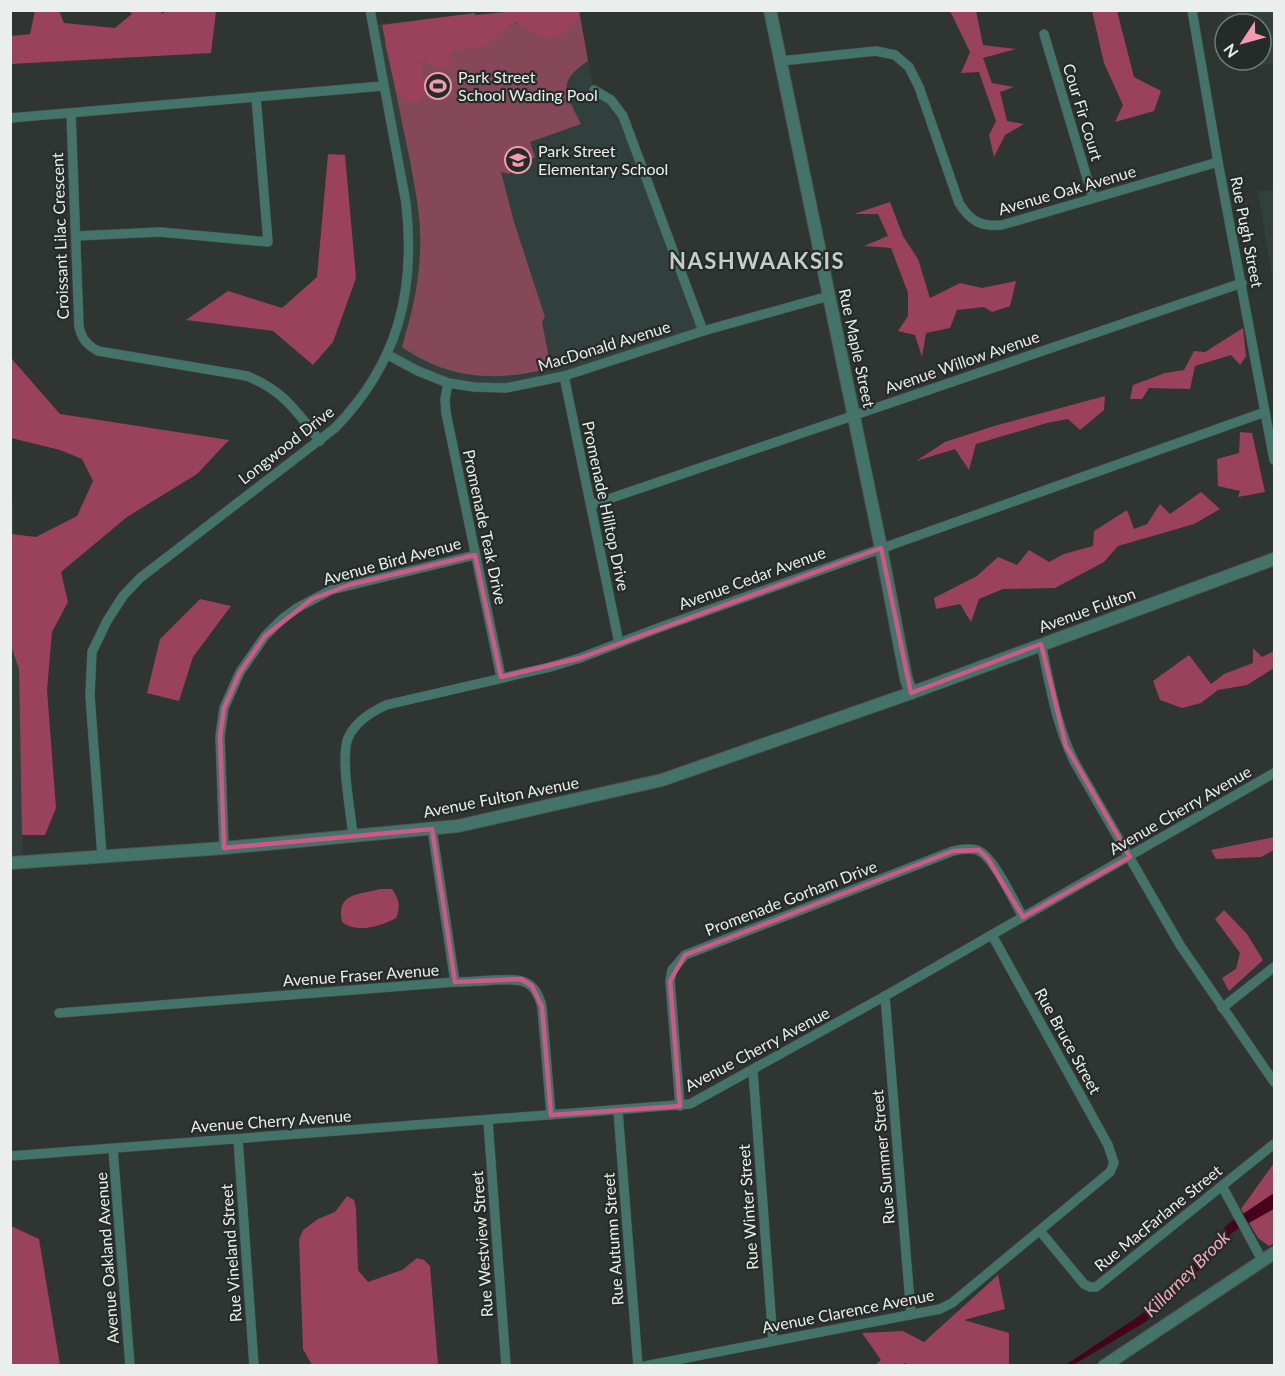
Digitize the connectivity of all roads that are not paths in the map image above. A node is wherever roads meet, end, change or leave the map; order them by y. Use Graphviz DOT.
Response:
graph roads {
  1 [pos="370,10"];
  2 [pos="770,10"];
  3 [pos="1192,10"];
  4 [pos="1044,34"];
  5 [pos="781,61"];
  6 [pos="383,86"];
  7 [pos="594,90"];
  8 [pos="256,97"];
  9 [pos="71,113"];
  10 [pos="10,118"];
  11 [pos="1218,162"];
  12 [pos="1093,198"];
  13 [pos="76,236"];
  14 [pos="1242,283"];
  15 [pos="829,296"];
  16 [pos="703,331"];
  17 [pos="388,355"];
  18 [pos="564,376"];
  19 [pos="448,383"];
  20 [pos="1265,412"];
  21 [pos="854,416"];
  22 [pos="320,441"];
  23 [pos="1275,460"];
  24 [pos="591,506"];
  25 [pos="881,548"];
  26 [pos="475,555"];
  27 [pos="1275,559"];
  28 [pos="620,643"];
  29 [pos="1041,644"];
  30 [pos="501,677"];
  31 [pos="911,693"];
  32 [pos="1275,773"];
  33 [pos="432,829"];
  34 [pos="353,836"];
  35 [pos="224,848"];
  36 [pos="102,856"];
  37 [pos="1130,856"];
  38 [pos="10,863"];
  39 [pos="1023,917"];
  40 [pos="992,935"];
  41 [pos="1275,967"];
  42 [pos="455,982"];
  43 [pos="885,996"];
  44 [pos="1222,1008"];
  45 [pos="58,1013"];
  46 [pos="753,1071"];
  47 [pos="1275,1082"];
  48 [pos="680,1106"];
  49 [pos="618,1111"];
  50 [pos="551,1115"];
  51 [pos="488,1120"];
  52 [pos="238,1139"];
  53 [pos="1275,1144"];
  54 [pos="113,1149"];
  55 [pos="10,1156"];
  56 [pos="1113,1163"];
  57 [pos="1222,1186"];
  58 [pos="1040,1231"];
  59 [pos="1275,1253"];
  60 [pos="1262,1260"];
  61 [pos="911,1315"];
  62 [pos="773,1341"];
  63 [pos="130,1365"];
  64 [pos="255,1365"];
  65 [pos="506,1365"];
  66 [pos="638,1365"];
  67 [pos="645,1365"];
  68 [pos="1104,1365"];
  1 -- 6 [label="street, Longwood Drive"];
  2 -- 5 [label="street, Rue Maple Street"];
  3 -- 11 [label="street, Rue Pugh Street"];
  4 -- 12 [label="street, Cour Fir Court"];
  5 -- 12 [label="street, Avenue Oak Avenue"];
  5 -- 15 [label="street, Rue Maple Street"];
  6 -- 8 [label="street"];
  6 -- 17 [label="street, Longwood Drive"];
  7 -- 16 [label="street"];
  8 -- 9 [label="street"];
  8 -- 13 [label="street"];
  9 -- 10 [label="street"];
  9 -- 13 [label="street, Croissant Lilac Crescent"];
  11 -- 12 [label="street, Avenue Oak Avenue"];
  11 -- 14 [label="street, Rue Pugh Street"];
  13 -- 22 [label="street, Croissant Lilac Crescent"];
  14 -- 20 [label="street, Rue Pugh Street"];
  14 -- 21 [label="street, Avenue Willow Avenue"];
  15 -- 16 [label="street, MacDonald Avenue"];
  15 -- 21 [label="street, Rue Maple Street"];
  16 -- 18 [label="street, MacDonald Avenue"];
  17 -- 19 [label="street, MacDonald Avenue"];
  17 -- 22 [label="street, Longwood Drive"];
  18 -- 19 [label="street, MacDonald Avenue"];
  18 -- 24 [label="street, Promenade Hilltop Drive"];
  19 -- 26 [label="street, Promenade Teak Drive"];
  20 -- 23 [label="street, Rue Pugh Street"];
  20 -- 25 [label="street, Avenue Cedar Avenue"];
  21 -- 24 [label="street, Avenue Willow Avenue"];
  21 -- 25 [label="street, Rue Maple Street"];
  22 -- 36 [label="street, Longwood Drive"];
  24 -- 28 [label="street, Promenade Hilltop Drive"];
  25 -- 28 [label="street, Avenue Cedar Avenue"];
  25 -- 31 [label="street, Rue Maple Street"];
  26 -- 30 [label="street, Promenade Teak Drive"];
  26 -- 35 [label="street, Avenue Bird Avenue"];
  27 -- 29 [label="street, Avenue Fulton"];
  28 -- 30 [label="street, Avenue Cedar Avenue"];
  29 -- 31 [label="street, Avenue Fulton"];
  29 -- 37 [label="street"];
  30 -- 34 [label="street, Avenue Cedar Avenue"];
  31 -- 33 [label="street, Avenue Fulton Avenue"];
  32 -- 37 [label="street, Avenue Cherry Avenue"];
  33 -- 34 [label="street, Avenue Fulton Avenue"];
  33 -- 42 [label="street"];
  34 -- 35 [label="street, Avenue Fulton Avenue"];
  35 -- 36 [label="street, Avenue Fulton Avenue"];
  36 -- 38 [label="street, Avenue Fulton Avenue"];
  37 -- 39 [label="street, Avenue Cherry Avenue"];
  37 -- 44 [label="street"];
  39 -- 40 [label="street, Avenue Cherry Avenue"];
  39 -- 48 [label="street, Promenade Gorham Drive"];
  40 -- 43 [label="street, Avenue Cherry Avenue"];
  40 -- 56 [label="street, Rue Bruce Street"];
  41 -- 44 [label="street"];
  42 -- 45 [label="street, Avenue Fraser Avenue"];
  42 -- 50 [label="street, Avenue Fraser Avenue"];
  43 -- 46 [label="street, Avenue Cherry Avenue"];
  43 -- 61 [label="street, Rue Summer Street"];
  44 -- 47 [label="street"];
  46 -- 48 [label="street, Avenue Cherry Avenue"];
  46 -- 62 [label="street, Rue Winter Street"];
  48 -- 49 [label="street, Avenue Cherry Avenue"];
  49 -- 50 [label="street, Avenue Cherry Avenue"];
  49 -- 66 [label="street, Rue Autumn Street"];
  50 -- 51 [label="street, Avenue Cherry Avenue"];
  51 -- 52 [label="street, Avenue Cherry Avenue"];
  51 -- 65 [label="street, Rue Westview Street"];
  52 -- 54 [label="street, Avenue Cherry Avenue"];
  52 -- 64 [label="street, Rue Vineland Street"];
  53 -- 57 [label="street, Rue MacFarlane Street"];
  54 -- 55 [label="street, Avenue Cherry Avenue"];
  54 -- 63 [label="street, Avenue Oakland Avenue"];
  56 -- 58 [label="street, Avenue Clarence Avenue"];
  57 -- 58 [label="street, Rue MacFarlane Street"];
  57 -- 60 [label="street"];
  58 -- 61 [label="street, Avenue Clarence Avenue"];
  59 -- 60 [label="street"];
  60 -- 68 [label="street"];
  61 -- 62 [label="street, Avenue Clarence Avenue"];
  62 -- 67 [label="street, Avenue Clarence Avenue"];
}
